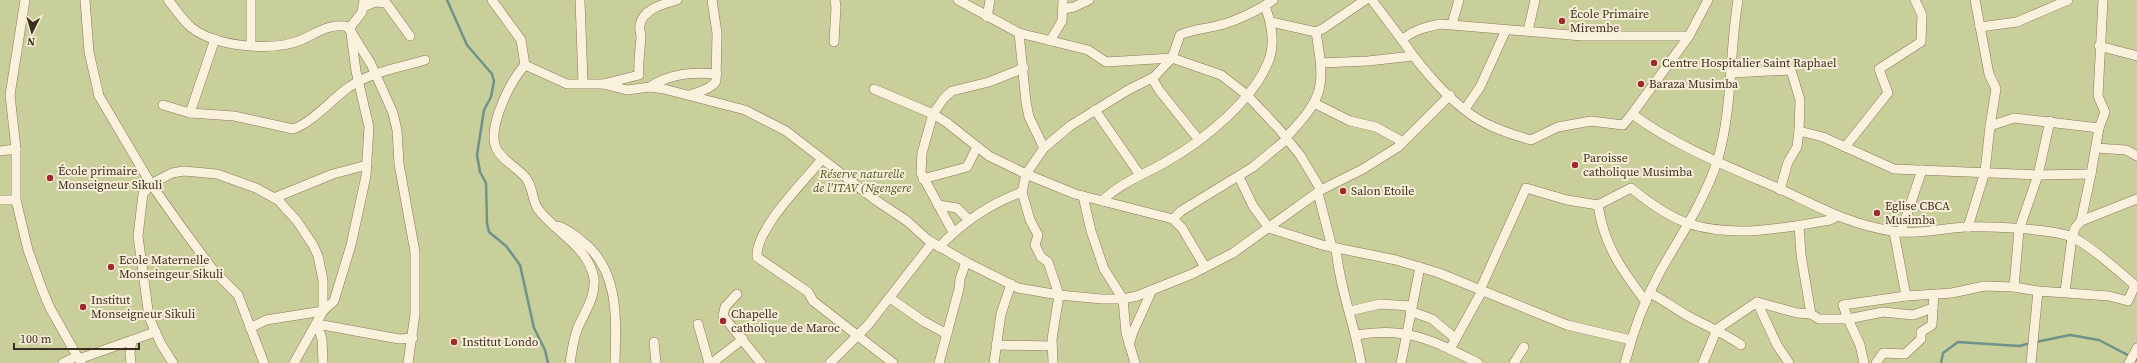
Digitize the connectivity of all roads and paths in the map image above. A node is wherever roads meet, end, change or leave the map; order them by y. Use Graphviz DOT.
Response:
graph roads {
  1 [pos="25,0"];
  2 [pos="85,0"];
  3 [pos="168,0"];
  4 [pos="251,0"];
  5 [pos="492,0"];
  6 [pos="580,0"];
  7 [pos="677,0"];
  8 [pos="712,0"];
  9 [pos="835,0"];
  10 [pos="958,0"];
  11 [pos="990,0"];
  12 [pos="1089,0"];
  13 [pos="1273,0"];
  14 [pos="1365,0"];
  15 [pos="1372,0"];
  16 [pos="1459,0"];
  17 [pos="1535,0"];
  18 [pos="1708,0"];
  19 [pos="1738,0"];
  20 [pos="1915,0"];
  21 [pos="1975,0"];
  22 [pos="2068,0"];
  23 [pos="2103,0"];
  24 [pos="364,4"];
  25 [pos="1063,4"];
  26 [pos="1265,6"];
  27 [pos="987,17"];
  28 [pos="1271,22"];
  29 [pos="1452,24"];
  30 [pos="1980,27"];
  31 [pos="1506,30"];
  32 [pos="350,31"];
  33 [pos="1528,31"];
  34 [pos="1316,32"];
  35 [pos="1019,33"];
  36 [pos="410,36"];
  37 [pos="1689,36"];
  38 [pos="215,39"];
  39 [pos="1402,40"];
  40 [pos="834,42"];
  41 [pos="1050,42"];
  42 [pos="251,45"];
  43 [pos="2099,46"];
  44 [pos="1413,56"];
  45 [pos="2137,56"];
  46 [pos="1172,58"];
  47 [pos="424,60"];
  48 [pos="1321,63"];
  49 [pos="525,65"];
  50 [pos="1024,68"];
  51 [pos="375,73"];
  52 [pos="1731,73"];
  53 [pos="717,74"];
  54 [pos="1152,78"];
  55 [pos="359,82"];
  56 [pos="583,83"];
  57 [pos="603,84"];
  58 [pos="650,87"];
  59 [pos="874,89"];
  60 [pos="690,95"];
  61 [pos="1247,95"];
  62 [pos="1450,95"];
  63 [pos="1314,103"];
  64 [pos="163,105"];
  65 [pos="1465,109"];
  66 [pos="1095,110"];
  67 [pos="190,113"];
  68 [pos="933,114"];
  69 [pos="1632,114"];
  70 [pos="2050,121"];
  71 [pos="1990,126"];
  72 [pos="2099,128"];
  73 [pos="1800,131"];
  74 [pos="1287,138"];
  75 [pos="1199,140"];
  76 [pos="1403,142"];
  77 [pos="1845,146"];
  78 [pos="977,147"];
  79 [pos="1044,148"];
  80 [pos="2096,148"];
  81 [pos="16,149"];
  82 [pos="0,151"];
  83 [pos="2137,156"];
  84 [pos="822,159"];
  85 [pos="1716,163"];
  86 [pos="367,165"];
  87 [pos="1922,170"];
  88 [pos="1985,172"];
  89 [pos="1026,174"];
  90 [pos="2091,174"];
  91 [pos="1140,175"];
  92 [pos="2038,175"];
  93 [pos="1239,177"];
  94 [pos="923,179"];
  95 [pos="151,184"];
  96 [pos="1780,190"];
  97 [pos="1319,191"];
  98 [pos="1022,192"];
  99 [pos="1083,196"];
  100 [pos="274,198"];
  101 [pos="2137,199"];
  102 [pos="0,200"];
  103 [pos="16,200"];
  104 [pos="1102,201"];
  105 [pos="1598,205"];
  106 [pos="938,206"];
  107 [pos="1836,217"];
  108 [pos="1173,219"];
  109 [pos="969,220"];
  110 [pos="2080,221"];
  111 [pos="1689,224"];
  112 [pos="554,225"];
  113 [pos="1799,225"];
  114 [pos="1968,227"];
  115 [pos="1269,228"];
  116 [pos="2020,230"];
  117 [pos="953,232"];
  118 [pos="1897,232"];
  119 [pos="2072,237"];
  120 [pos="936,245"];
  121 [pos="1334,247"];
  122 [pos="966,262"];
  123 [pos="1205,267"];
  124 [pos="1420,267"];
  125 [pos="1010,284"];
  126 [pos="2136,286"];
  127 [pos="2014,287"];
  128 [pos="1152,290"];
  129 [pos="1482,290"];
  130 [pos="2038,291"];
  131 [pos="2065,292"];
  132 [pos="1650,293"];
  133 [pos="737,294"];
  134 [pos="1934,294"];
  135 [pos="1059,295"];
  136 [pos="1906,296"];
  137 [pos="890,298"];
  138 [pos="1123,299"];
  139 [pos="1646,302"];
  140 [pos="1757,302"];
  141 [pos="1933,308"];
  142 [pos="1411,309"];
  143 [pos="324,311"];
  144 [pos="1350,311"];
  145 [pos="1811,314"];
  146 [pos="1848,319"];
  147 [pos="317,324"];
  148 [pos="698,324"];
  149 [pos="250,328"];
  150 [pos="1717,329"];
  151 [pos="155,332"];
  152 [pos="1406,333"];
  153 [pos="947,334"];
  154 [pos="1356,335"];
  155 [pos="858,336"];
  156 [pos="413,338"];
  157 [pos="1456,338"];
  158 [pos="743,339"];
  159 [pos="132,340"];
  160 [pos="1631,340"];
  161 [pos="654,342"];
  162 [pos="1741,344"];
  163 [pos="996,345"];
  164 [pos="1052,346"];
  165 [pos="1128,347"];
  166 [pos="1524,347"];
  167 [pos="1450,349"];
  168 [pos="2136,350"];
  169 [pos="79,360"];
  170 [pos="2130,362"];
  171 [pos="64,363"];
  172 [pos="131,363"];
  173 [pos="173,363"];
  174 [pos="264,363"];
  175 [pos="294,363"];
  176 [pos="323,363"];
  177 [pos="408,363"];
  178 [pos="570,363"];
  179 [pos="615,363"];
  180 [pos="656,363"];
  181 [pos="711,363"];
  182 [pos="761,363"];
  183 [pos="830,363"];
  184 [pos="893,363"];
  185 [pos="939,363"];
  186 [pos="994,363"];
  187 [pos="1053,363"];
  188 [pos="1134,363"];
  189 [pos="1362,363"];
  190 [pos="1401,363"];
  191 [pos="1478,363"];
  192 [pos="1514,363"];
  193 [pos="1625,363"];
  194 [pos="1703,363"];
  195 [pos="1789,363"];
  196 [pos="1864,363"];
  197 [pos="1876,363"];
  198 [pos="2031,363"];
  1 -- 81 [label="street"];
  2 -- 95 [label="street"];
  3 -- 38 [label="street"];
  4 -- 42 [label="street"];
  5 -- 49 [label="street"];
  6 -- 56 [label="street"];
  7 -- 57 [label="street"];
  8 -- 53 [label="street"];
  9 -- 40 [label="street"];
  10 -- 27 [label="street"];
  11 -- 27 [label="street"];
  12 -- 25 [label="street"];
  13 -- 26 [label="street"];
  14 -- 34 [label="street"];
  15 -- 39 [label="street"];
  16 -- 29 [label="street"];
  17 -- 33 [label="street"];
  18 -- 37 [label="street"];
  19 -- 52 [label="street"];
  20 -- 77 [label="street"];
  21 -- 30 [label="street"];
  22 -- 30 [label="street"];
  23 -- 43 [label="street"];
  24 -- 32 [label="street"];
  24 -- 36 [label="street"];
  25 -- 41 [label="street"];
  26 -- 28 [label="street"];
  26 -- 46 [label="street"];
  27 -- 35 [label="street"];
  28 -- 34 [label="street"];
  28 -- 61 [label="street"];
  29 -- 31 [label="street"];
  29 -- 39 [label="street"];
  30 -- 71 [label="street"];
  31 -- 33 [label="street"];
  31 -- 65 [label="street"];
  32 -- 42 [label="street"];
  32 -- 51 [label="street"];
  32 -- 55 [label="street"];
  33 -- 37 [label="street"];
  34 -- 48 [label="street"];
  35 -- 41 [label="street"];
  35 -- 50 [label="street"];
  37 -- 69 [label="street"];
  38 -- 42 [label="street"];
  38 -- 67 [label="street"];
  39 -- 44 [label="street"];
  41 -- 46 [label="street"];
  43 -- 45 [label="street"];
  43 -- 72 [label="street"];
  44 -- 48 [label="street"];
  44 -- 62 [label="street"];
  46 -- 54 [label="street"];
  46 -- 61 [label="street"];
  47 -- 51 [label="street"];
  48 -- 63 [label="street"];
  49 -- 56 [label="street"];
  49 -- 112 [label="street"];
  50 -- 68 [label="street"];
  50 -- 79 [label="street"];
  51 -- 55 [label="street"];
  51 -- 156 [label="street"];
  52 -- 73 [label="street"];
  52 -- 85 [label="street"];
  53 -- 58 [label="street"];
  53 -- 60 [label="street"];
  54 -- 66 [label="street"];
  54 -- 75 [label="street"];
  55 -- 67 [label="street"];
  55 -- 86 [label="street"];
  56 -- 57 [label="street"];
  57 -- 58 [label="street"];
  58 -- 60 [label="street"];
  59 -- 68 [label="street"];
  60 -- 84 [label="street"];
  61 -- 74 [label="street"];
  61 -- 75 [label="street"];
  62 -- 65 [label="street"];
  62 -- 76 [label="street"];
  63 -- 74 [label="street"];
  63 -- 76 [label="street"];
  64 -- 67 [label="street"];
  65 -- 69 [label="street"];
  66 -- 79 [label="street"];
  66 -- 91 [label="street"];
  68 -- 78 [label="street"];
  68 -- 94 [label="street"];
  69 -- 85 [label="street"];
  70 -- 71 [label="street"];
  70 -- 72 [label="street"];
  70 -- 92 [label="street"];
  71 -- 88 [label="street"];
  72 -- 80 [label="street"];
  73 -- 77 [label="street"];
  73 -- 96 [label="street"];
  74 -- 93 [label="street"];
  74 -- 97 [label="street"];
  75 -- 91 [label="street"];
  76 -- 97 [label="street"];
  77 -- 87 [label="street"];
  78 -- 89 [label="street"];
  78 -- 94 [label="street"];
  79 -- 89 [label="street"];
  80 -- 83 [label="street"];
  80 -- 90 [label="street"];
  81 -- 82 [label="street"];
  81 -- 103 [label="street"];
  84 -- 120 [label="street"];
  84 -- 155 [label="street"];
  85 -- 96 [label="street"];
  85 -- 111 [label="street"];
  86 -- 100 [label="street"];
  86 -- 143 [label="street"];
  87 -- 88 [label="street"];
  87 -- 118 [label="street"];
  88 -- 92 [label="street"];
  88 -- 114 [label="street"];
  89 -- 98 [label="street"];
  89 -- 99 [label="street"];
  90 -- 92 [label="street"];
  90 -- 110 [label="street"];
  91 -- 104 [label="street"];
  92 -- 116 [label="street"];
  93 -- 108 [label="street"];
  93 -- 115 [label="street"];
  94 -- 106 [label="street"];
  95 -- 100 [label="street"];
  95 -- 149 [label="street"];
  95 -- 151 [label="street"];
  96 -- 107 [label="street"];
  97 -- 115 [label="street"];
  97 -- 121 [label="street"];
  98 -- 109 [label="street"];
  98 -- 135 [label="street"];
  99 -- 104 [label="street"];
  99 -- 138 [label="street"];
  100 -- 143 [label="street"];
  101 -- 110 [label="street"];
  102 -- 103 [label="street"];
  103 -- 169 [label="street"];
  104 -- 108 [label="street"];
  105 -- 111 [label="street"];
  105 -- 129 [label="street"];
  105 -- 139 [label="street"];
  106 -- 109 [label="street"];
  106 -- 117 [label="street"];
  107 -- 113 [label="street"];
  107 -- 118 [label="street"];
  108 -- 123 [label="street"];
  109 -- 117 [label="street"];
  110 -- 119 [label="street"];
  111 -- 113 [label="street"];
  111 -- 132 [label="street"];
  112 -- 178 [label="street"];
  112 -- 179 [label="street"];
  113 -- 145 [label="street"];
  114 -- 116 [label="street"];
  114 -- 118 [label="street"];
  115 -- 121 [label="street"];
  115 -- 123 [label="street"];
  116 -- 119 [label="street"];
  116 -- 127 [label="street"];
  117 -- 120 [label="street"];
  118 -- 136 [label="street"];
  119 -- 126 [label="street"];
  119 -- 131 [label="street"];
  120 -- 122 [label="street"];
  120 -- 137 [label="street"];
  121 -- 124 [label="street"];
  121 -- 144 [label="street"];
  122 -- 125 [label="street"];
  122 -- 153 [label="street"];
  123 -- 128 [label="street"];
  124 -- 129 [label="street"];
  124 -- 142 [label="street"];
  125 -- 135 [label="street"];
  125 -- 163 [label="street"];
  126 -- 131 [label="street"];
  127 -- 130 [label="street"];
  127 -- 134 [label="street"];
  128 -- 138 [label="street"];
  128 -- 165 [label="street"];
  129 -- 157 [label="street"];
  129 -- 160 [label="street"];
  130 -- 131 [label="street"];
  130 -- 198 [label="street"];
  132 -- 139 [label="street"];
  132 -- 150 [label="street"];
  133 -- 158 [label="street"];
  134 -- 136 [label="street"];
  134 -- 141 [label="street"];
  135 -- 138 [label="street"];
  135 -- 164 [label="street"];
  136 -- 146 [label="street"];
  137 -- 153 [label="street"];
  137 -- 155 [label="street"];
  138 -- 165 [label="street"];
  139 -- 160 [label="street"];
  140 -- 145 [label="street"];
  140 -- 150 [label="street"];
  140 -- 195 [label="street"];
  141 -- 146 [label="street"];
  141 -- 197 [label="street"];
  142 -- 144 [label="street"];
  142 -- 152 [label="street"];
  142 -- 157 [label="street"];
  143 -- 147 [label="street"];
  143 -- 149 [label="street"];
  144 -- 154 [label="street"];
  145 -- 146 [label="street"];
  146 -- 196 [label="street"];
  147 -- 156 [label="street"];
  147 -- 175 [label="street"];
  147 -- 176 [label="street"];
  148 -- 181 [label="street"];
  149 -- 174 [label="street"];
  150 -- 162 [label="street"];
  150 -- 194 [label="street"];
  151 -- 159 [label="street"];
  151 -- 173 [label="street"];
  152 -- 154 [label="street"];
  152 -- 167 [label="street"];
  152 -- 190 [label="street"];
  153 -- 185 [label="street"];
  154 -- 189 [label="street"];
  155 -- 183 [label="street"];
  155 -- 184 [label="street"];
  156 -- 177 [label="street"];
  157 -- 167 [label="street"];
  158 -- 181 [label="street"];
  158 -- 182 [label="street"];
  159 -- 169 [label="street"];
  159 -- 172 [label="street"];
  160 -- 193 [label="street"];
  161 -- 180 [label="street"];
  163 -- 164 [label="street"];
  163 -- 186 [label="street"];
  164 -- 187 [label="street"];
  165 -- 188 [label="street"];
  166 -- 192 [label="street"];
  167 -- 191 [label="street"];
  168 -- 170 [label="street"];
  169 -- 171 [label="street"];
}
